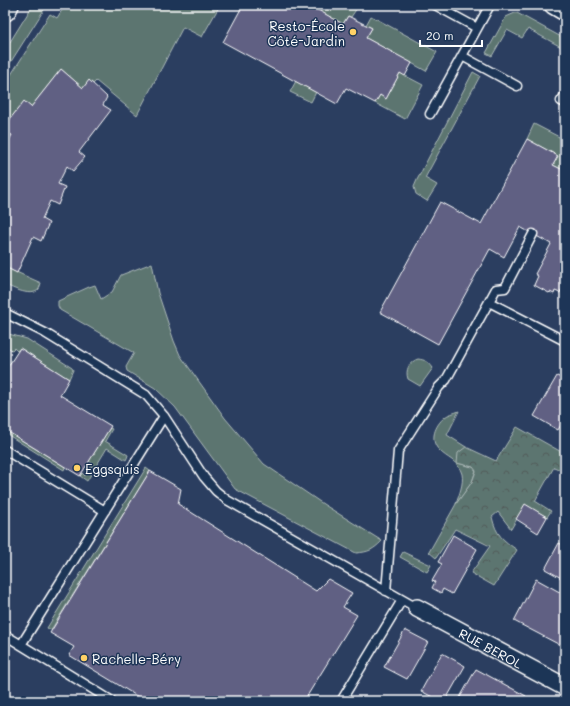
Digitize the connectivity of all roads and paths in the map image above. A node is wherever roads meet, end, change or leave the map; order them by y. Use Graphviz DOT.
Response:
graph roads {
  1 [pos="8,5"];
  2 [pos="435,5"];
  3 [pos="490,5"];
  4 [pos="553,5"];
  5 [pos="5,10"];
  6 [pos="565,12"];
  7 [pos="477,28"];
  8 [pos="462,56"];
  9 [pos="518,86"];
  10 [pos="565,95"];
  11 [pos="565,103"];
  12 [pos="430,114"];
  13 [pos="533,234"];
  14 [pos="489,302"];
  15 [pos="5,313"];
  16 [pos="565,341"];
  17 [pos="164,416"];
  18 [pos="5,450"];
  19 [pos="105,511"];
  20 [pos="386,591"];
  21 [pos="409,604"];
  22 [pos="5,635"];
  23 [pos="21,645"];
  24 [pos="565,687"];
  25 [pos="565,694"];
  26 [pos="112,701"];
  27 [pos="341,701"];
  28 [pos="561,701"];
  1 -- 5 [label="street"];
  2 -- 7 [label="lane"];
  3 -- 7 [label="lane"];
  4 -- 6 [label="street"];
  7 -- 8 [label="lane"];
  8 -- 9 [label="lane"];
  8 -- 12 [label="lane"];
  10 -- 11 [label="lane"];
  13 -- 14 [label="lane"];
  14 -- 16 [label="lane"];
  14 -- 20 [label="lane"];
  15 -- 17 [label="lane"];
  17 -- 19 [label="lane"];
  17 -- 20 [label="lane"];
  18 -- 19 [label="lane"];
  19 -- 23 [label="lane"];
  20 -- 21 [label="lane"];
  21 -- 24 [label="street, RUE BEROL"];
  21 -- 27 [label="lane"];
  22 -- 23 [label="lane"];
  23 -- 26 [label="lane"];
  25 -- 28 [label="street"];
}
